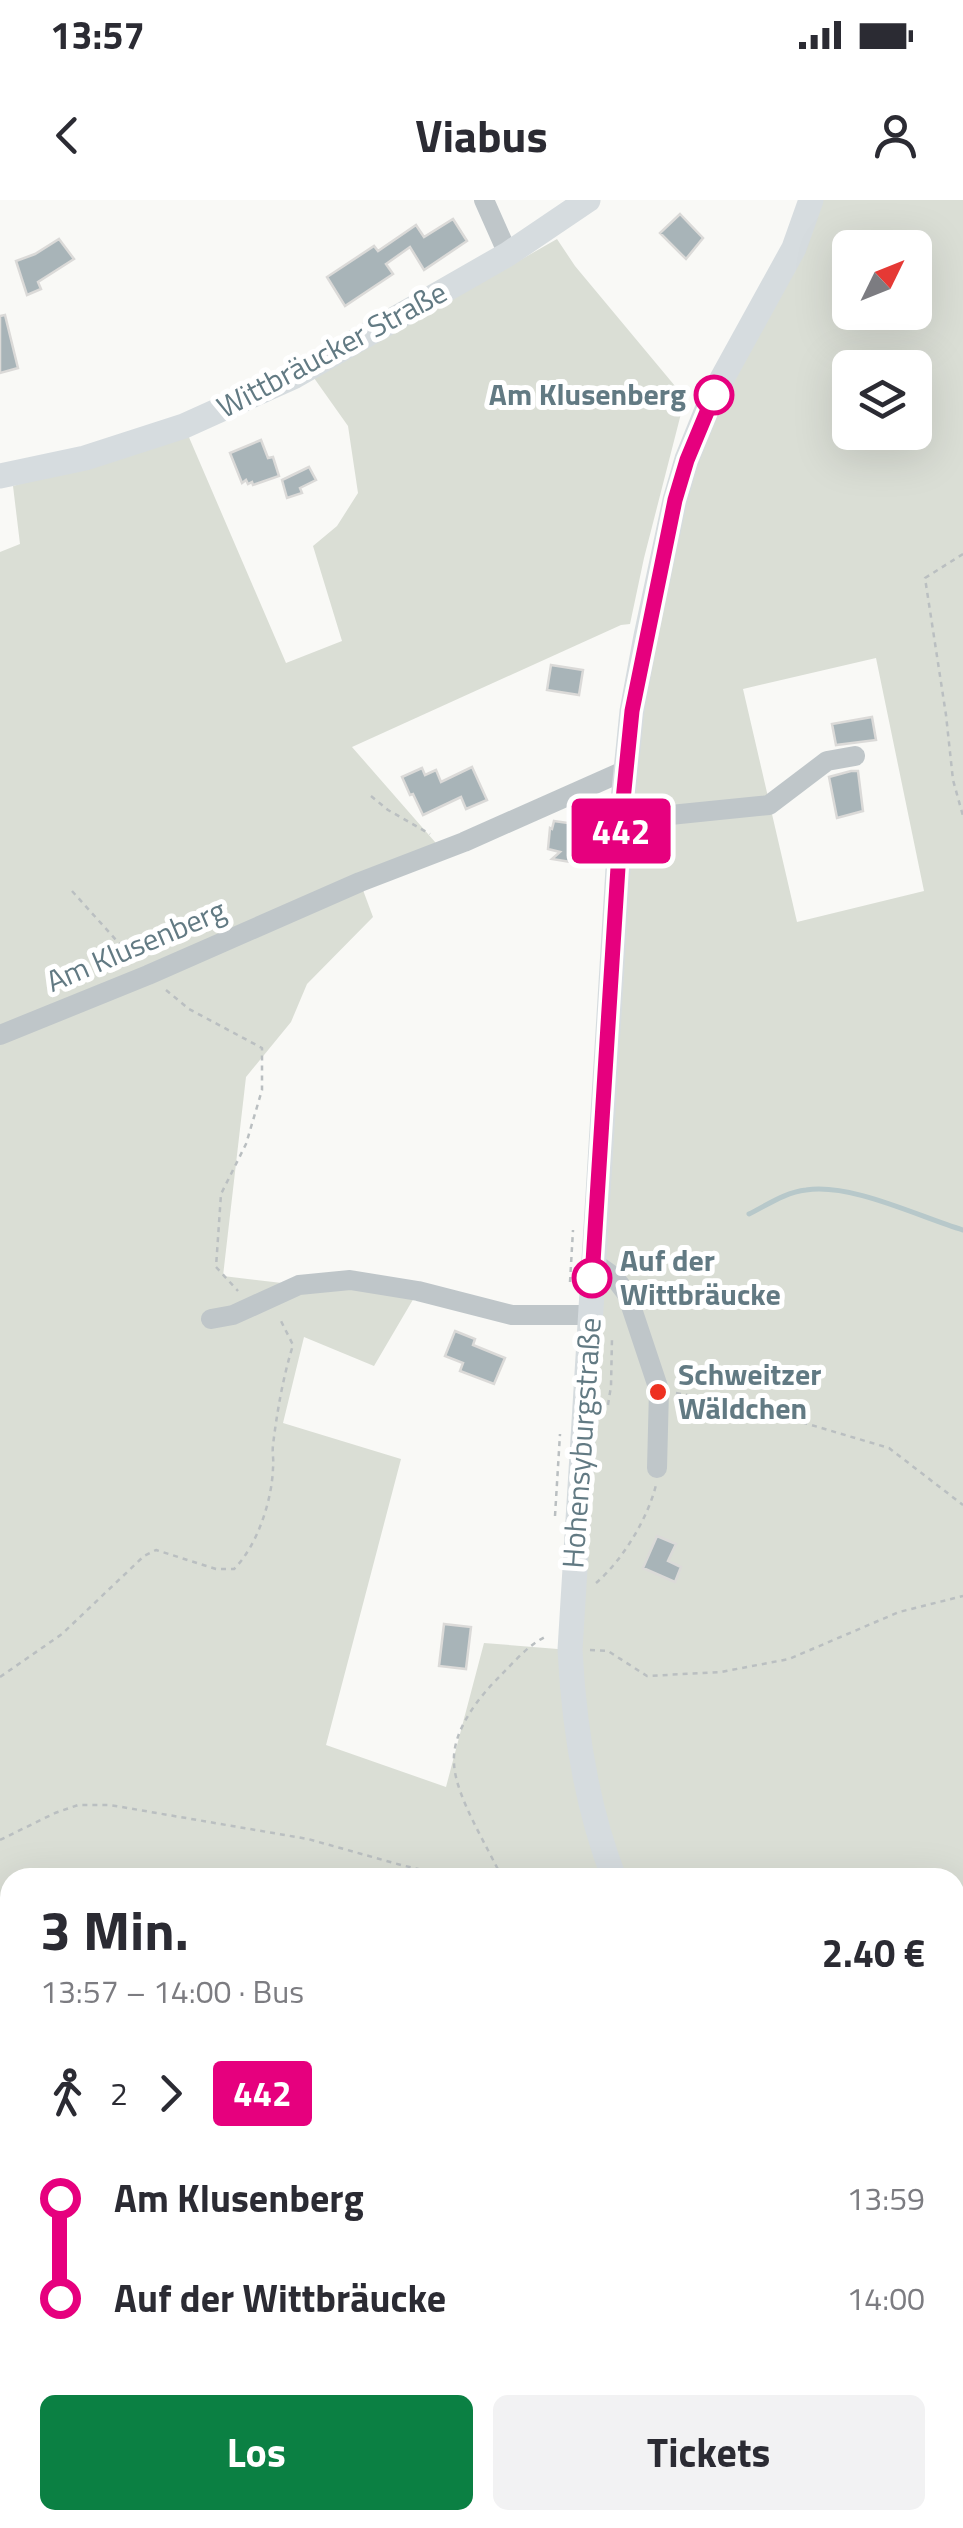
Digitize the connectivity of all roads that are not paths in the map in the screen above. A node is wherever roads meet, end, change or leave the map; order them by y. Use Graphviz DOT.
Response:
graph roads {
  1 [pos="484,200"];
  2 [pos="588,200"];
  3 [pos="811,200"];
  4 [pos="508,254"];
  5 [pos="0,476"];
  6 [pos="855,756"];
  7 [pos="626,770"];
  8 [pos="621,824"];
  9 [pos="0,1035"];
  10 [pos="593,1262"];
  11 [pos="590,1316"];
  12 [pos="212,1319"];
  13 [pos="657,1468"];
  14 [pos="610,1868"];
  1 -- 4 [label="street"];
  2 -- 4 [label="main road, Wittbräucker Straße"];
  3 -- 7 [label="main road, Hohensyburgstraße"];
  4 -- 5 [label="main road, Wittbräucker Straße"];
  6 -- 8 [label="street"];
  7 -- 8 [label="main road, Hohensyburgstraße"];
  7 -- 9 [label="street, Am Klusenberg"];
  8 -- 10 [label="main road, Hohensyburgstraße"];
  10 -- 11 [label="main road, Hohensyburgstraße"];
  10 -- 13 [label="street"];
  11 -- 12 [label="street"];
  11 -- 14 [label="main road, Hohensyburgstraße"];
}
